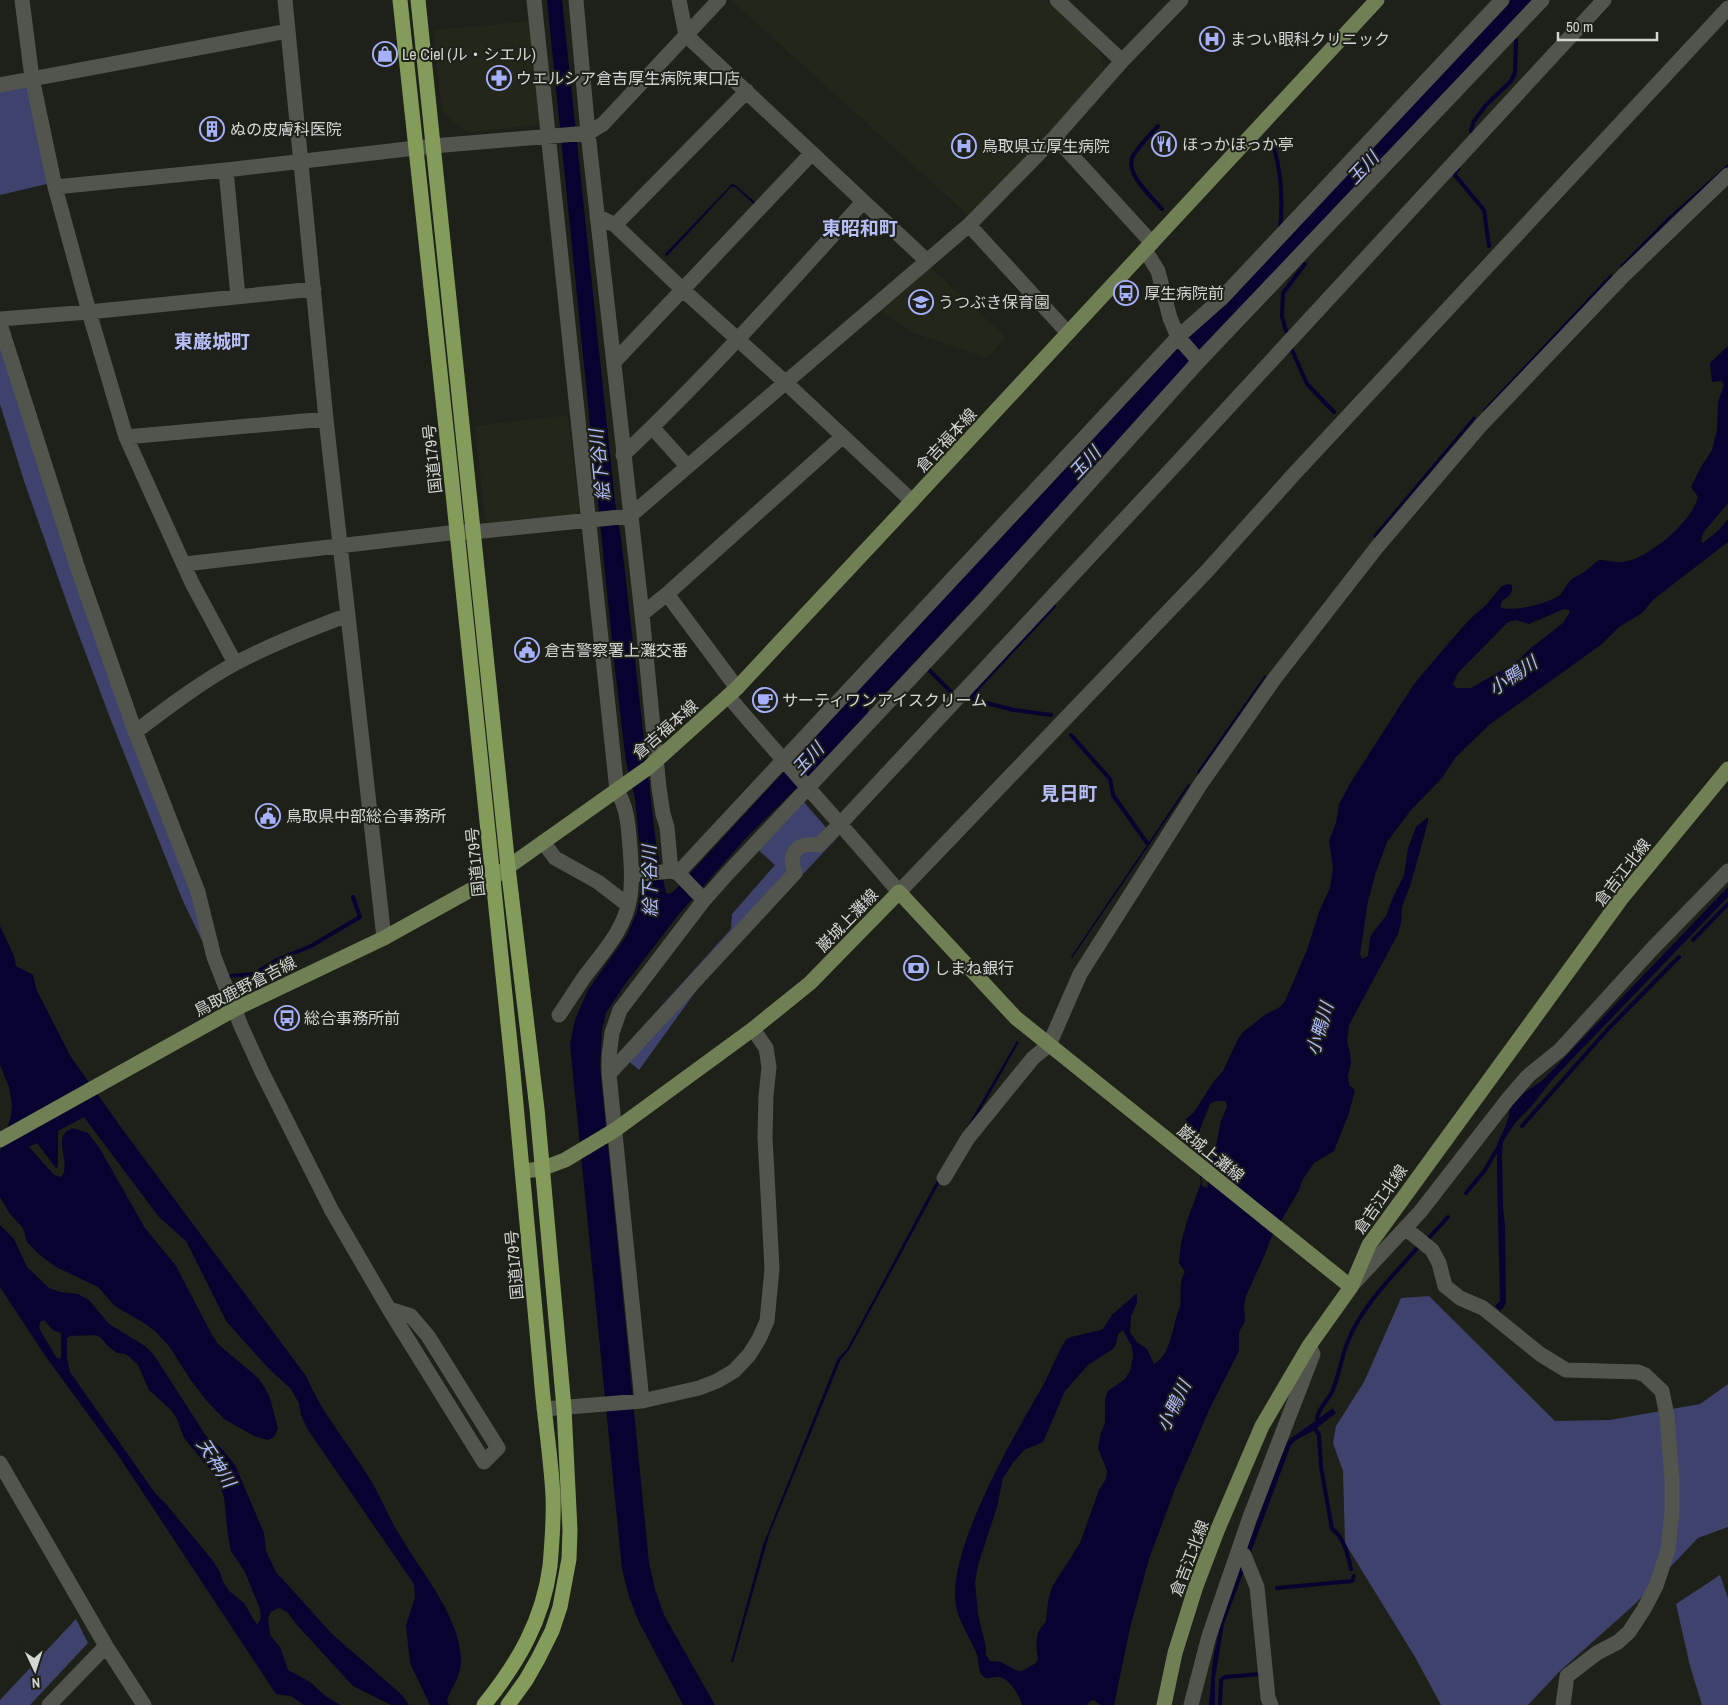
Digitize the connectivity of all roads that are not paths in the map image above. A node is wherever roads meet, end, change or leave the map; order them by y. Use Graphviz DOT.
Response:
graph roads {
  1 [pos="22,0"];
  2 [pos="285,0"];
  3 [pos="400,0"];
  4 [pos="418,0"];
  5 [pos="534,0"];
  6 [pos="576,0"];
  7 [pos="679,0"];
  8 [pos="719,0"];
  9 [pos="1057,0"];
  10 [pos="1181,0"];
  11 [pos="1377,0"];
  12 [pos="1502,0"];
  13 [pos="1542,0"];
  14 [pos="1604,0"];
  15 [pos="1728,8"];
  16 [pos="288,31"];
  17 [pos="686,35"];
  18 [pos="1122,61"];
  19 [pos="32,78"];
  20 [pos="0,85"];
  21 [pos="747,91"];
  22 [pos="583,133"];
  23 [pos="553,136"];
  24 [pos="1055,137"];
  25 [pos="433,146"];
  26 [pos="416,148"];
  27 [pos="812,153"];
  28 [pos="300,162"];
  29 [pos="226,170"];
  30 [pos="1728,175"];
  31 [pos="55,186"];
  32 [pos="863,202"];
  33 [pos="597,216"];
  34 [pos="616,225"];
  35 [pos="969,225"];
  36 [pos="1148,246"];
  37 [pos="926,261"];
  38 [pos="314,289"];
  39 [pos="682,290"];
  40 [pos="238,297"];
  41 [pos="89,312"];
  42 [pos="0,319"];
  43 [pos="0,324"];
  44 [pos="1068,333"];
  45 [pos="1178,337"];
  46 [pos="738,339"];
  47 [pos="1199,361"];
  48 [pos="614,362"];
  49 [pos="785,382"];
  50 [pos="326,419"];
  51 [pos="652,427"];
  52 [pos="126,437"];
  53 [pos="842,438"];
  54 [pos="623,455"];
  55 [pos="687,466"];
  56 [pos="912,502"];
  57 [pos="625,517"];
  58 [pos="593,521"];
  59 [pos="458,532"];
  60 [pos="473,532"];
  61 [pos="341,546"];
  62 [pos="185,564"];
  63 [pos="667,594"];
  64 [pos="642,614"];
  65 [pos="348,615"];
  66 [pos="235,663"];
  67 [pos="733,692"];
  68 [pos="135,732"];
  69 [pos="785,763"];
  70 [pos="652,764"];
  71 [pos="1728,769"];
  72 [pos="806,786"];
  73 [pos="620,789"];
  74 [pos="841,823"];
  75 [pos="543,842"];
  76 [pos="508,867"];
  77 [pos="1728,871"];
  78 [pos="675,872"];
  79 [pos="632,875"];
  80 [pos="494,877"];
  81 [pos="899,892"];
  82 [pos="704,900"];
  83 [pos="628,905"];
  84 [pos="384,938"];
  85 [pos="230,1011"];
  86 [pos="559,1015"];
  87 [pos="753,1029"];
  88 [pos="1053,1048"];
  89 [pos="609,1074"];
  90 [pos="613,1131"];
  91 [pos="0,1140"];
  92 [pos="542,1169"];
  93 [pos="523,1171"];
  94 [pos="944,1178"];
  95 [pos="1405,1228"];
  96 [pos="1351,1287"];
  97 [pos="389,1309"];
  98 [pos="1309,1346"];
  99 [pos="640,1401"];
  100 [pos="564,1408"];
  101 [pos="544,1409"];
  102 [pos="0,1463"];
  103 [pos="5,1482"];
  104 [pos="1238,1552"];
  105 [pos="106,1646"];
  106 [pos="48,1705"];
  107 [pos="144,1705"];
  108 [pos="484,1705"];
  109 [pos="508,1705"];
  110 [pos="1164,1705"];
  111 [pos="1191,1705"];
  112 [pos="1271,1705"];
  113 [pos="1562,1705"];
  1 -- 19 [label="street"];
  2 -- 16 [label="street"];
  3 -- 26 [label="highway, 国道179号"];
  4 -- 25 [label="highway, 国道179号"];
  5 -- 23 [label="street"];
  6 -- 22 [label="street"];
  7 -- 17 [label="street"];
  8 -- 17 [label="street"];
  9 -- 18 [label="street"];
  10 -- 18 [label="street"];
  11 -- 36 [label="main road, 倉吉福本線"];
  12 -- 45 [label="street"];
  13 -- 47 [label="street"];
  14 -- 74 [label="street"];
  15 -- 81 [label="street"];
  16 -- 19 [label="street"];
  16 -- 28 [label="street"];
  17 -- 21 [label="street"];
  17 -- 22 [label="street"];
  18 -- 24 [label="street"];
  19 -- 20 [label="street"];
  19 -- 31 [label="street"];
  21 -- 27 [label="street"];
  21 -- 34 [label="street"];
  22 -- 23 [label="street"];
  22 -- 33 [label="street"];
  23 -- 25 [label="street"];
  23 -- 58 [label="street"];
  24 -- 35 [label="street"];
  24 -- 36 [label="street"];
  25 -- 26 [label="street"];
  25 -- 60 [label="highway, 国道179号"];
  26 -- 28 [label="street"];
  26 -- 59 [label="highway, 国道179号"];
  27 -- 32 [label="street"];
  27 -- 39 [label="street"];
  28 -- 29 [label="street"];
  28 -- 38 [label="street"];
  29 -- 31 [label="street"];
  29 -- 40 [label="street"];
  30 -- 88 [label="street"];
  31 -- 41 [label="street"];
  32 -- 37 [label="street"];
  32 -- 46 [label="street"];
  33 -- 34 [label="street"];
  33 -- 48 [label="street"];
  34 -- 39 [label="street"];
  35 -- 37 [label="street"];
  35 -- 44 [label="street"];
  36 -- 44 [label="main road, 倉吉福本線"];
  36 -- 45 [label="street"];
  37 -- 49 [label="street"];
  38 -- 40 [label="street"];
  38 -- 50 [label="street"];
  39 -- 46 [label="street"];
  39 -- 48 [label="street"];
  40 -- 41 [label="street"];
  41 -- 42 [label="street"];
  41 -- 52 [label="street"];
  43 -- 68 [label="street"];
  44 -- 56 [label="main road, 倉吉福本線"];
  45 -- 47 [label="street"];
  45 -- 69 [label="street"];
  46 -- 49 [label="street"];
  46 -- 51 [label="street"];
  47 -- 72 [label="street"];
  48 -- 54 [label="street"];
  49 -- 53 [label="street"];
  49 -- 55 [label="street"];
  50 -- 52 [label="street"];
  50 -- 61 [label="street"];
  51 -- 54 [label="street"];
  51 -- 55 [label="street"];
  52 -- 62 [label="street"];
  53 -- 56 [label="street"];
  53 -- 63 [label="street"];
  54 -- 57 [label="street"];
  55 -- 57 [label="street"];
  56 -- 67 [label="main road, 倉吉福本線"];
  57 -- 58 [label="street"];
  57 -- 64 [label="street"];
  58 -- 60 [label="street"];
  58 -- 73 [label="street"];
  59 -- 60 [label="street"];
  59 -- 61 [label="street"];
  59 -- 80 [label="highway, 国道179号"];
  60 -- 76 [label="highway, 国道179号"];
  61 -- 62 [label="street"];
  61 -- 65 [label="street"];
  62 -- 66 [label="street"];
  63 -- 64 [label="street"];
  63 -- 67 [label="street"];
  64 -- 70 [label="street"];
  65 -- 66 [label="street"];
  65 -- 84 [label="street"];
  66 -- 68 [label="street"];
  67 -- 69 [label="street"];
  67 -- 70 [label="main road, 倉吉福本線"];
  68 -- 85 [label="street"];
  69 -- 72 [label="street"];
  69 -- 78 [label="street"];
  70 -- 73 [label="main road, 倉吉福本線"];
  70 -- 78 [label="street"];
  71 -- 96 [label="main road, 倉吉江北線"];
  72 -- 74 [label="street"];
  72 -- 82 [label="street"];
  73 -- 75 [label="main road, 倉吉福本線"];
  73 -- 79 [label="street"];
  74 -- 81 [label="street"];
  74 -- 89 [label="street"];
  75 -- 76 [label="main road, 倉吉福本線"];
  75 -- 83 [label="street"];
  76 -- 80 [label="main road, 鳥取鹿野倉吉線"];
  76 -- 92 [label="highway, 国道179号"];
  77 -- 95 [label="street"];
  78 -- 79 [label="street"];
  78 -- 82 [label="street"];
  79 -- 83 [label="street"];
  80 -- 84 [label="main road, 鳥取鹿野倉吉線"];
  80 -- 93 [label="highway, 国道179号"];
  81 -- 87 [label="main road, 巌城上灘線"];
  81 -- 88 [label="main road, 巌城上灘線"];
  82 -- 89 [label="street"];
  83 -- 86 [label="street"];
  84 -- 85 [label="main road, 鳥取鹿野倉吉線"];
  85 -- 91 [label="main road, 鳥取鹿野倉吉線"];
  85 -- 97 [label="street"];
  87 -- 90 [label="main road, 巌城上灘線"];
  87 -- 99 [label="street"];
  88 -- 94 [label="street"];
  88 -- 96 [label="main road, 巌城上灘線"];
  89 -- 90 [label="street"];
  90 -- 92 [label="main road, 巌城上灘線"];
  90 -- 99 [label="street"];
  92 -- 93 [label="main road, 巌城上灘線"];
  92 -- 100 [label="highway, 国道179号"];
  93 -- 101 [label="highway, 国道179号"];
  95 -- 96 [label="street"];
  95 -- 113 [label="street"];
  96 -- 98 [label="main road, 倉吉江北線"];
  97 -- 97 [label="street"];
  98 -- 104 [label="street"];
  98 -- 110 [label="main road, 倉吉江北線"];
  99 -- 100 [label="street"];
  100 -- 101 [label="street"];
  100 -- 109 [label="highway, 国道179号"];
  101 -- 108 [label="highway, 国道179号"];
  102 -- 103 [label="street"];
  103 -- 105 [label="street"];
  104 -- 111 [label="street"];
  104 -- 112 [label="street"];
  105 -- 106 [label="street"];
  105 -- 107 [label="street"];
}
